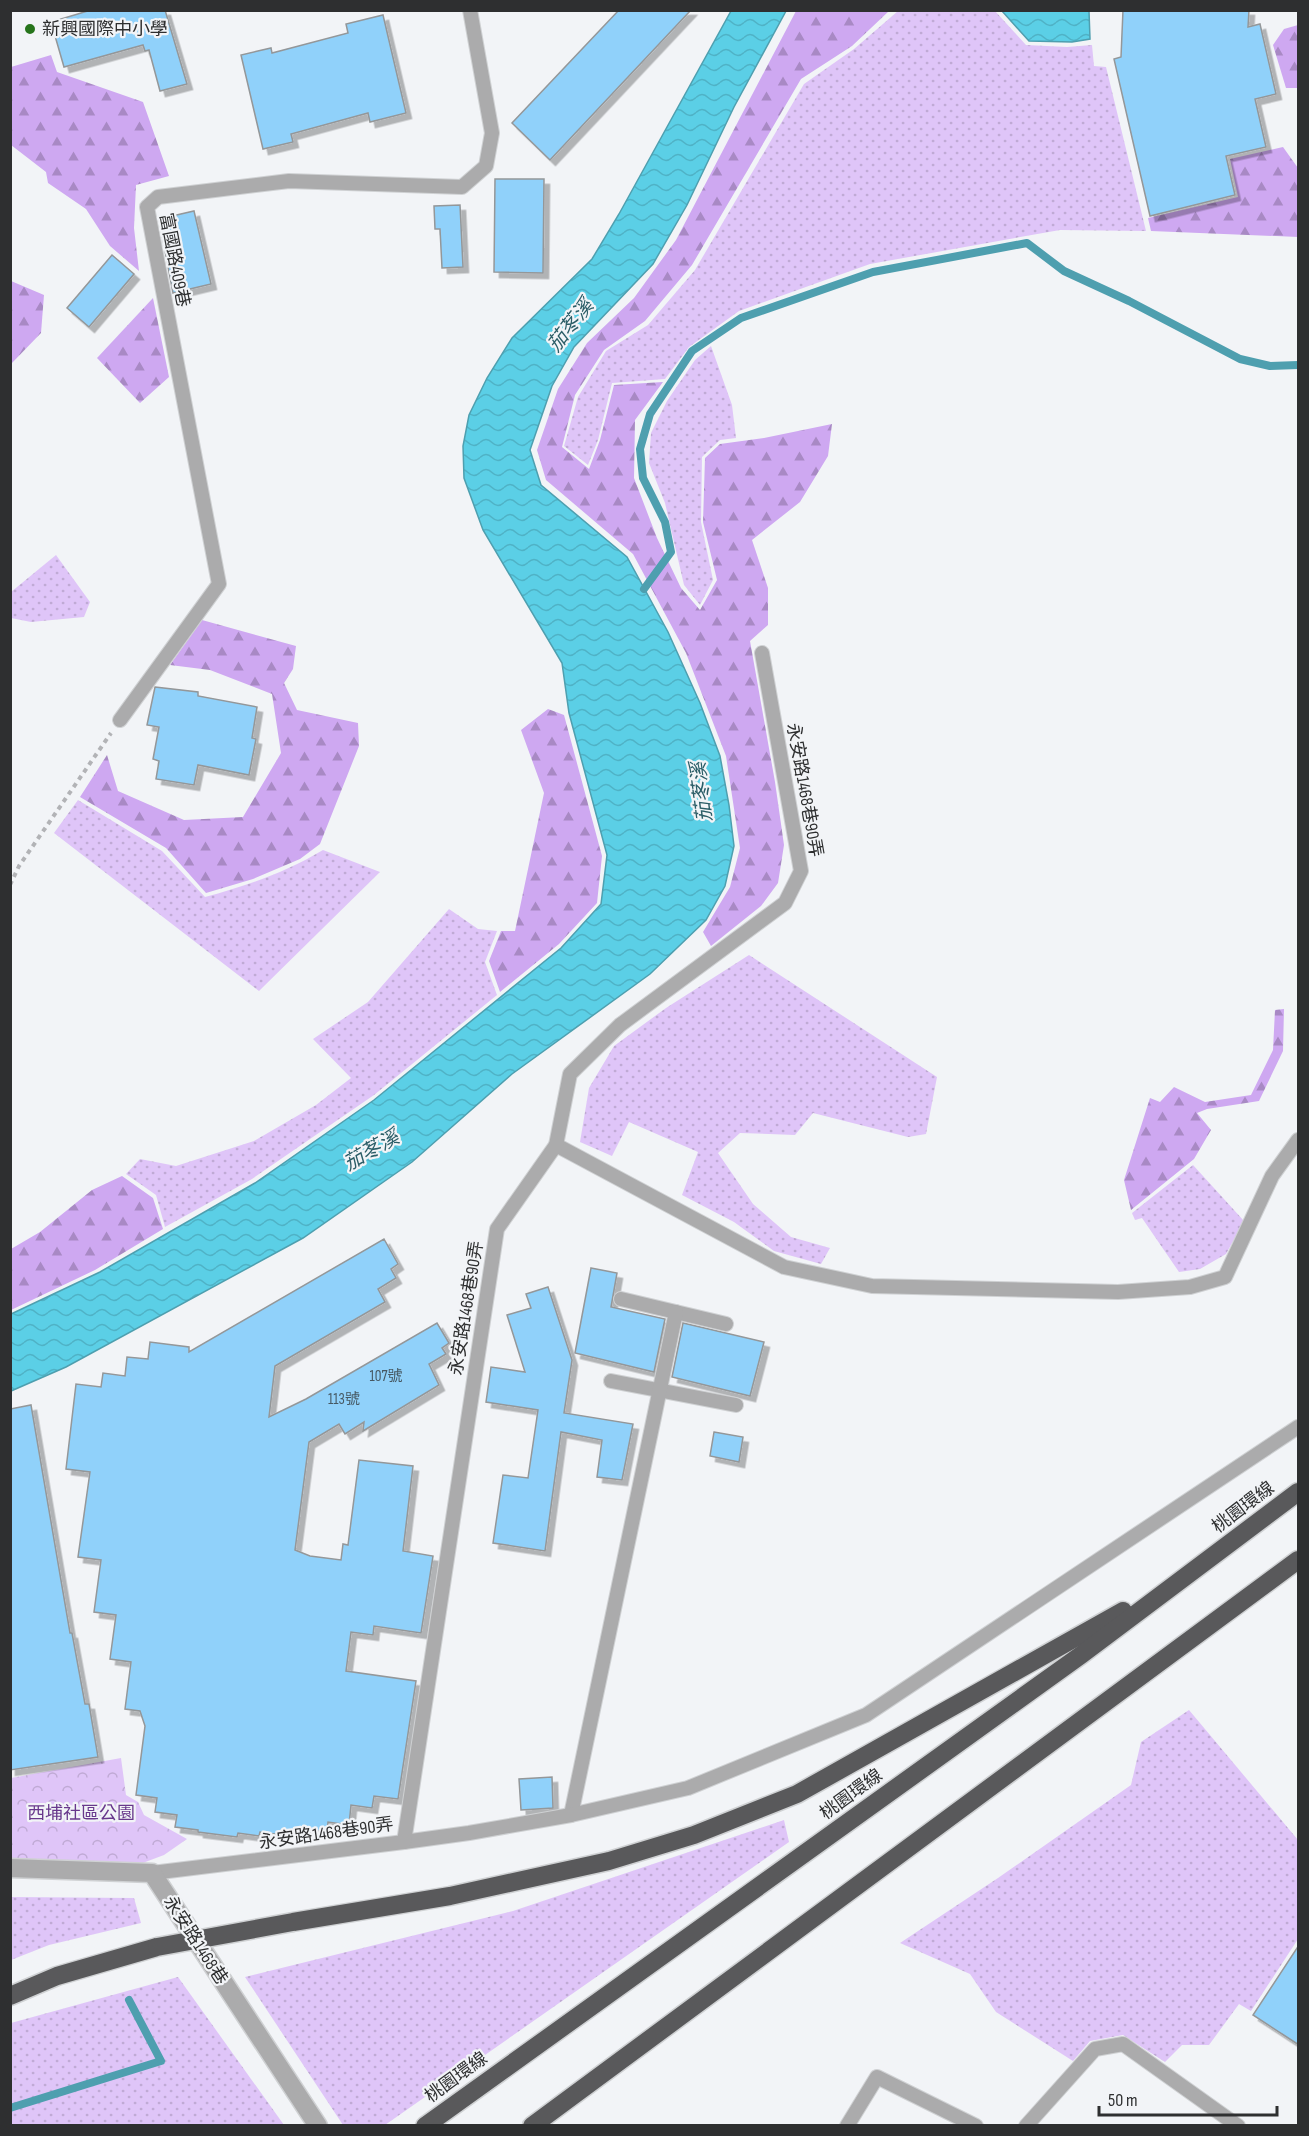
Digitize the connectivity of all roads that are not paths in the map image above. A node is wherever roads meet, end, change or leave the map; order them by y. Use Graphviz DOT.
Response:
graph roads {
  1 [pos="470,10"];
  2 [pos="762,653"];
  3 [pos="120,720"];
  4 [pos="1299,1140"];
  5 [pos="556,1145"];
  6 [pos="621,1299"];
  7 [pos="676,1312"];
  8 [pos="726,1324"];
  9 [pos="611,1381"];
  10 [pos="659,1392"];
  11 [pos="736,1405"];
  12 [pos="1299,1427"];
  13 [pos="1299,1492"];
  14 [pos="1299,1560"];
  15 [pos="1075,1648"];
  16 [pos="571,1815"];
  17 [pos="404,1842"];
  18 [pos="10,1868"];
  19 [pos="152,1873"];
  20 [pos="10,1996"];
  21 [pos="429,2123"];
  22 [pos="318,2126"];
  23 [pos="532,2126"];
  24 [pos="847,2126"];
  25 [pos="976,2126"];
  26 [pos="1026,2126"];
  27 [pos="1238,2126"];
  1 -- 3 [label="lane, 富國路409巷"];
  2 -- 5 [label="lane, 永安路1468巷90弄"];
  4 -- 5 [label="lane"];
  5 -- 17 [label="lane, 永安路1468巷90弄"];
  6 -- 7 [label="lane"];
  7 -- 8 [label="lane"];
  7 -- 10 [label="lane"];
  9 -- 10 [label="lane"];
  10 -- 11 [label="lane"];
  10 -- 16 [label="lane"];
  12 -- 16 [label="lane"];
  13 -- 15 [label="highway, 桃園環線"];
  14 -- 23 [label="highway"];
  15 -- 20 [label="highway, bridge"];
  15 -- 21 [label="highway, 桃園環線"];
  16 -- 17 [label="lane"];
  17 -- 19 [label="lane, 永安路1468巷90弄"];
  18 -- 19 [label="street"];
  19 -- 22 [label="street, 永安路1468巷"];
  24 -- 25 [label="lane"];
  26 -- 27 [label="lane"];
}
